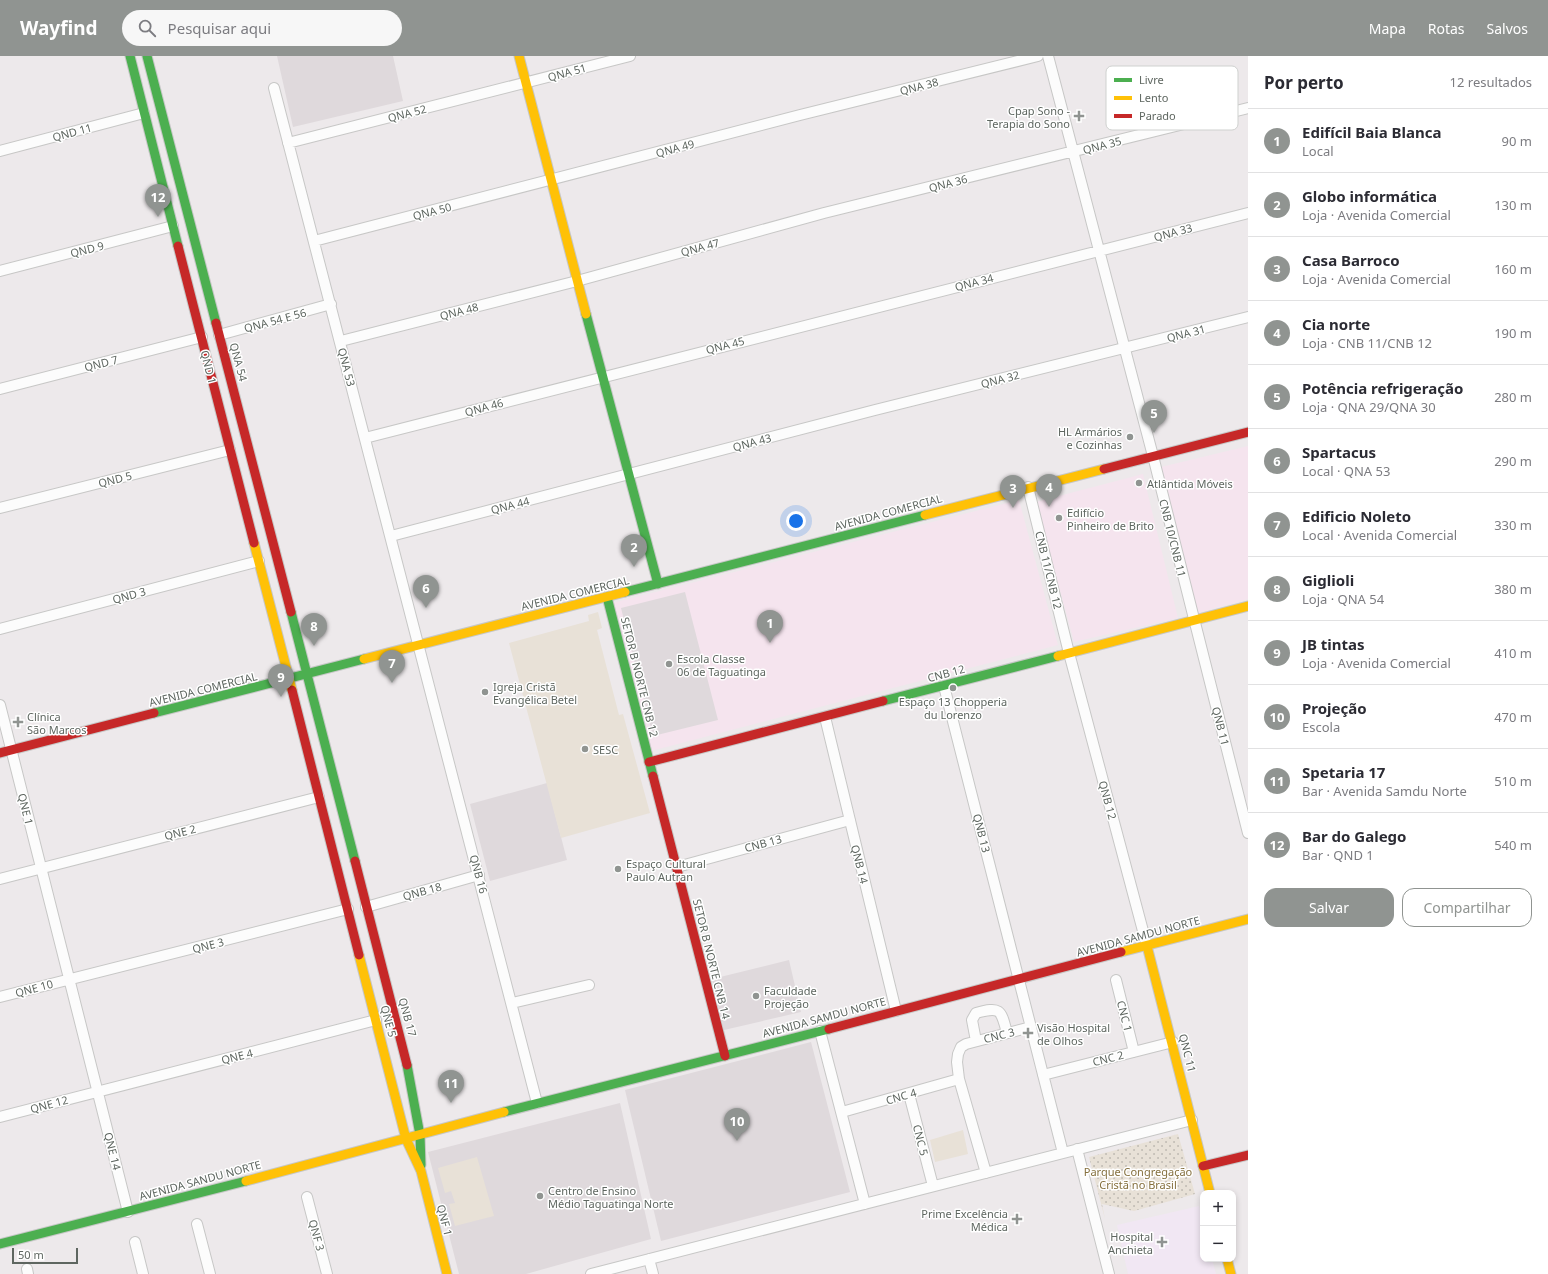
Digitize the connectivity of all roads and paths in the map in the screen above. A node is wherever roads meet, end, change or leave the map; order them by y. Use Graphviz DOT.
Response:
graph roads {
  1 [pos="130,56"];
  2 [pos="147,56"];
  3 [pos="520,56"];
  4 [pos="630,56"];
  5 [pos="1038,56"];
  6 [pos="1048,56"];
  7 [pos="152,77"];
  8 [pos="136,80"];
  9 [pos="526,83"];
  10 [pos="274,88"];
  11 [pos="1248,108"];
  12 [pos="1238,111"];
  13 [pos="144,113"];
  14 [pos="800,115"];
  15 [pos="1160,130"];
  16 [pos="288,143"];
  17 [pos="0,151"];
  18 [pos="1073,152"];
  19 [pos="551,181"];
  20 [pos="1248,213"];
  21 [pos="824,214"];
  22 [pos="173,226"];
  23 [pos="314,241"];
  24 [pos="1099,251"];
  25 [pos="0,270"];
  26 [pos="577,281"];
  27 [pos="331,304"];
  28 [pos="849,313"];
  29 [pos="1248,317"];
  30 [pos="219,335"];
  31 [pos="202,337"];
  32 [pos="341,341"];
  33 [pos="1124,348"];
  34 [pos="602,377"];
  35 [pos="230,378"];
  36 [pos="213,382"];
  37 [pos="0,389"];
  38 [pos="236,400"];
  39 [pos="218,402"];
  40 [pos="874,410"];
  41 [pos="1248,432"];
  42 [pos="365,438"];
  43 [pos="230,450"];
  44 [pos="1153,456"];
  45 [pos="629,474"];
  46 [pos="1028,487"];
  47 [pos="0,508"];
  48 [pos="391,536"];
  49 [pos="259,561"];
  50 [pos="658,584"];
  51 [pos="607,598"];
  52 [pos="290,606"];
  53 [pos="1248,606"];
  54 [pos="271,610"];
  55 [pos="1194,620"];
  56 [pos="0,629"];
  57 [pos="419,646"];
  58 [pos="1069,653"];
  59 [pos="307,674"];
  60 [pos="289,679"];
  61 [pos="944,686"];
  62 [pos="0,705"];
  63 [pos="825,717"];
  64 [pos="12,750"];
  65 [pos="0,753"];
  66 [pos="649,762"];
  67 [pos="334,782"];
  68 [pos="318,792"];
  69 [pos="850,820"];
  70 [pos="1248,833"];
  71 [pos="677,867"];
  72 [pos="40,868"];
  73 [pos="479,875"];
  74 [pos="0,878"];
  75 [pos="366,907"];
  76 [pos="348,910"];
  77 [pos="1248,919"];
  78 [pos="1147,946"];
  79 [pos="68,980"];
  80 [pos="1019,980"];
  81 [pos="1116,980"];
  82 [pos="589,985"];
  83 [pos="0,997"];
  84 [pos="512,1003"];
  85 [pos="896,1011"];
  86 [pos="376,1020"];
  87 [pos="1031,1027"];
  88 [pos="820,1031"];
  89 [pos="1007,1033"];
  90 [pos="971,1042"];
  91 [pos="1173,1042"];
  92 [pos="404,1049"];
  93 [pos="1134,1052"];
  94 [pos="385,1054"];
  95 [pos="725,1056"];
  96 [pos="1044,1074"];
  97 [pos="410,1078"];
  98 [pos="959,1079"];
  99 [pos="392,1080"];
  100 [pos="98,1091"];
  101 [pos="909,1094"];
  102 [pos="537,1103"];
  103 [pos="842,1112"];
  104 [pos="0,1117"];
  105 [pos="1192,1120"];
  106 [pos="420,1135"];
  107 [pos="406,1139"];
  108 [pos="1077,1149"];
  109 [pos="1063,1153"];
  110 [pos="1248,1155"];
  111 [pos="1203,1166"];
  112 [pos="421,1172"];
  113 [pos="986,1173"];
  114 [pos="932,1186"];
  115 [pos="1209,1190"];
  116 [pos="307,1197"];
  117 [pos="865,1204"];
  118 [pos="128,1212"];
  119 [pos="196,1224"];
  120 [pos="135,1242"];
  121 [pos="0,1244"];
  122 [pos="649,1259"];
  123 [pos="1228,1262"];
  124 [pos="143,1274"];
  125 [pos="210,1274"];
  126 [pos="326,1274"];
  127 [pos="447,1274"];
  128 [pos="591,1274"];
  129 [pos="653,1274"];
  130 [pos="1108,1274"];
  131 [pos="1231,1274"];
  1 -- 8 [label="main road, QND 1"];
  2 -- 7 [label="main road, QNA 54"];
  3 -- 9 [label="main road"];
  4 -- 9 [label="street, QNA 51"];
  5 -- 14 [label="street, QNA 38"];
  6 -- 18 [label="street, CNB 10/CNB 11"];
  7 -- 8 [label="main road"];
  7 -- 30 [label="main road, QNA 54"];
  8 -- 13 [label="main road, QND 1"];
  9 -- 16 [label="street, QNA 52"];
  9 -- 19 [label="main road"];
  10 -- 16 [label="street, QNA 53"];
  11 -- 12 [label="street, QNA 35"];
  13 -- 17 [label="street, QND 11"];
  13 -- 22 [label="main road, QND 1"];
  14 -- 19 [label="street, QNA 49"];
  15 -- 18 [label="street, QNA 35"];
  16 -- 23 [label="street, QNA 53"];
  18 -- 21 [label="street, QNA 36"];
  18 -- 24 [label="street, CNB 10/CNB 11"];
  19 -- 23 [label="street, QNA 50"];
  19 -- 26 [label="main road"];
  20 -- 24 [label="street, QNA 33"];
  21 -- 26 [label="street, QNA 47"];
  22 -- 25 [label="street, QND 9"];
  22 -- 31 [label="main road, QND 1"];
  23 -- 27 [label="street, QNA 53"];
  24 -- 28 [label="street, QNA 34"];
  24 -- 33 [label="street, CNB 10/CNB 11"];
  26 -- 32 [label="street, QNA 48"];
  26 -- 34 [label="main road"];
  27 -- 30 [label="street, QNA 54 E 56"];
  27 -- 32 [label="street, QNA 53"];
  28 -- 34 [label="street, QNA 45"];
  29 -- 33 [label="street, QNA 31"];
  30 -- 35 [label="main road, QNA 54"];
  31 -- 36 [label="main road, QND 1"];
  31 -- 37 [label="street, QND 7"];
  32 -- 42 [label="street, QNA 53"];
  33 -- 40 [label="street, QNA 32"];
  33 -- 44 [label="street, CNB 10/CNB 11"];
  34 -- 42 [label="street, QNA 46"];
  34 -- 45 [label="main road"];
  35 -- 36 [label="main road"];
  35 -- 38 [label="main road, QNA 54"];
  36 -- 39 [label="main road, QND 1"];
  38 -- 39 [label="main road"];
  38 -- 52 [label="main road, QNA 54"];
  39 -- 43 [label="main road, QND 1"];
  40 -- 45 [label="street, QNA 43"];
  41 -- 44 [label="main road, AVENIDA COMERCIAL"];
  42 -- 48 [label="street, QNA 53"];
  43 -- 47 [label="street, QND 5"];
  43 -- 49 [label="main road, QND 1"];
  44 -- 46 [label="main road, AVENIDA COMERCIAL"];
  44 -- 55 [label="street, CNB 10/CNB 11"];
  45 -- 48 [label="street, QNA 44"];
  45 -- 50 [label="main road"];
  46 -- 50 [label="main road, AVENIDA COMERCIAL"];
  46 -- 58 [label="street, CNB 11/CNB 12"];
  48 -- 57 [label="street, QNA 53"];
  49 -- 54 [label="main road, QND 1"];
  49 -- 56 [label="street, QND 3"];
  50 -- 51 [label="main road, AVENIDA COMERCIAL"];
  51 -- 57 [label="main road, AVENIDA COMERCIAL"];
  51 -- 66 [label="main road, SETOR B NORTE CNB 12"];
  52 -- 54 [label="main road"];
  52 -- 59 [label="main road, QNA 54"];
  53 -- 55 [label="main road, CNB 12"];
  54 -- 60 [label="main road, QND 1"];
  55 -- 58 [label="main road, CNB 12"];
  55 -- 70 [label="street, QNB 11"];
  57 -- 59 [label="main road, AVENIDA COMERCIAL"];
  57 -- 73 [label="street, QNB 16"];
  58 -- 61 [label="main road, CNB 12"];
  58 -- 78 [label="street, QNB 12"];
  59 -- 60 [label="main road, AVENIDA COMERCIAL"];
  59 -- 67 [label="main road"];
  60 -- 64 [label="main road, AVENIDA COMERCIAL"];
  60 -- 68 [label="main road, QND 1"];
  61 -- 63 [label="main road, CNB 12"];
  61 -- 80 [label="street, QNB 13"];
  62 -- 64 [label="street"];
  63 -- 66 [label="main road, CNB 12"];
  63 -- 69 [label="street, QNB 14"];
  64 -- 65 [label="main road, AVENIDA COMERCIAL"];
  64 -- 72 [label="street, QNE 1"];
  66 -- 71 [label="main road, SETOR B NORTE CNB 12"];
  67 -- 68 [label="main road"];
  67 -- 75 [label="main road, QNB 17"];
  68 -- 72 [label="street, QNE 2"];
  68 -- 76 [label="main road, QNE 5"];
  69 -- 71 [label="street, CNB 13"];
  69 -- 85 [label="street, QNB 14"];
  71 -- 95 [label="main road, SETOR B NORTE CNB 14"];
  72 -- 74 [label="street, QNE 2"];
  72 -- 79 [label="street, QNE 1"];
  73 -- 75 [label="street, QNB 18"];
  73 -- 84 [label="street, QNB 16"];
  75 -- 92 [label="main road, QNB 17"];
  76 -- 79 [label="street, QNE 3"];
  76 -- 86 [label="main road, QNE 5"];
  77 -- 78 [label="main road, AVENIDA SAMDU NORTE"];
  78 -- 80 [label="main road, AVENIDA SAMDU NORTE"];
  78 -- 91 [label="main road, QNC 11"];
  79 -- 83 [label="street, QNE 10"];
  79 -- 100 [label="street, QNE 14"];
  80 -- 85 [label="main road, AVENIDA SAMDU NORTE"];
  80 -- 87 [label="street, QNB 13"];
  81 -- 93 [label="street, CNC 1"];
  82 -- 84 [label="street"];
  84 -- 102 [label="street, QNB 16"];
  85 -- 88 [label="main road, AVENIDA SAMDU NORTE"];
  86 -- 94 [label="main road, QNE 5"];
  86 -- 100 [label="street, QNE 4"];
  87 -- 89 [label="street, CNC 3"];
  87 -- 96 [label="street, QNB 13"];
  88 -- 95 [label="main road, AVENIDA SAMDU NORTE"];
  88 -- 103 [label="street"];
  89 -- 90 [label="street, CNC 3"];
  89 -- 90 [label="street"];
  90 -- 98 [label="street"];
  91 -- 93 [label="street, CNC 2"];
  91 -- 105 [label="main road, QNC 11"];
  92 -- 94 [label="main road"];
  92 -- 97 [label="main road, QNB 17"];
  93 -- 96 [label="street, CNC 2"];
  94 -- 99 [label="main road, QNE 5"];
  95 -- 102 [label="main road, AVENIDA SAMDU NORTE"];
  96 -- 109 [label="street, QNB 13"];
  97 -- 99 [label="main road"];
  97 -- 106 [label="main road, QNB 17"];
  98 -- 101 [label="street, CNC 4"];
  98 -- 113 [label="street"];
  99 -- 107 [label="main road, QNE 5"];
  100 -- 104 [label="street, QNE 12"];
  100 -- 118 [label="street, QNE 14"];
  101 -- 103 [label="street, CNC 4"];
  101 -- 114 [label="street, CNC 5"];
  102 -- 106 [label="main road, AVENIDA SAMDU NORTE"];
  103 -- 117 [label="street"];
  105 -- 108 [label="street"];
  105 -- 111 [label="main road, QNC 11"];
  106 -- 107 [label="main road, AVENIDA SAMDU NORTE"];
  106 -- 112 [label="main road, QNF 1"];
  107 -- 112 [label="main road, QNF 1"];
  107 -- 118 [label="main road, AVENIDA SANDU NORTE"];
  108 -- 109 [label="street"];
  108 -- 130 [label="street"];
  109 -- 113 [label="street"];
  110 -- 111 [label="main road"];
  111 -- 115 [label="main road, QNC 11"];
  112 -- 127 [label="main road, QNF 1"];
  113 -- 114 [label="street"];
  114 -- 117 [label="street"];
  116 -- 126 [label="street, QNF 3"];
  117 -- 122 [label="street"];
  118 -- 121 [label="main road, AVENIDA SANDU NORTE"];
  119 -- 125 [label="street"];
  120 -- 124 [label="street"];
  122 -- 128 [label="street"];
  122 -- 129 [label="street"];
  123 -- 131 [label="main road"];
}
